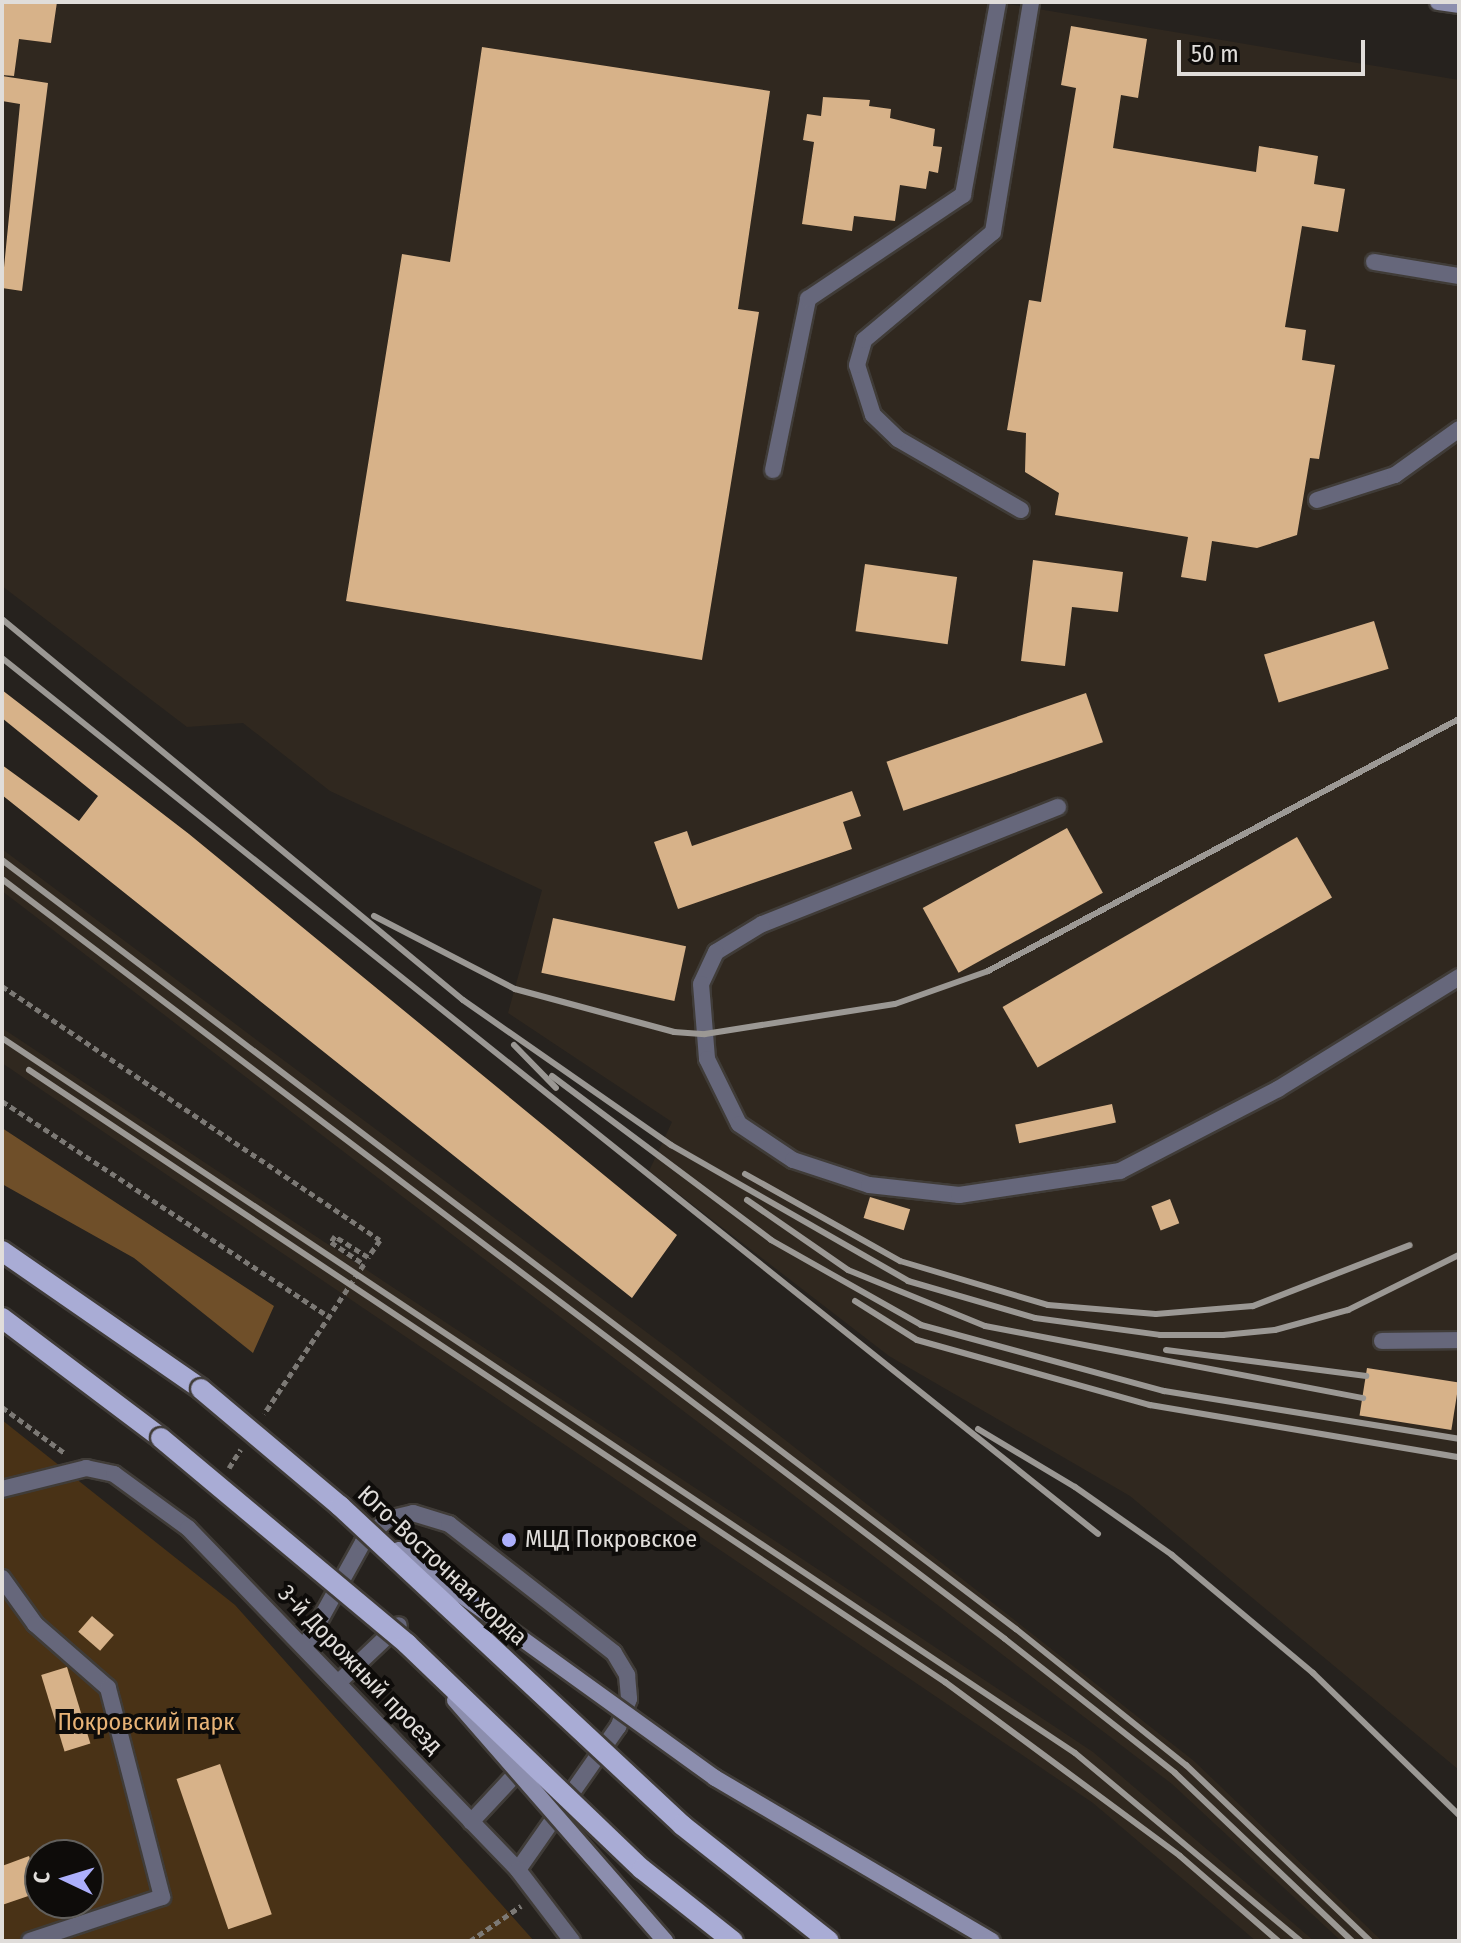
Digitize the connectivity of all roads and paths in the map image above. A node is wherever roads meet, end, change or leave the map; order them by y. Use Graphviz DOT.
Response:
graph roads {
  1 [pos="998,2"];
  2 [pos="1031,2"];
  3 [pos="1438,2"];
  4 [pos="1459,5"];
  5 [pos="1374,262"];
  6 [pos="1459,276"];
  7 [pos="1459,429"];
  8 [pos="773,470"];
  9 [pos="1317,500"];
  10 [pos="1021,510"];
  11 [pos="1058,807"];
  12 [pos="1459,977"];
  13 [pos="2,986"];
  14 [pos="2,1101"];
  15 [pos="2,1251"];
  16 [pos="2,1318"];
  17 [pos="1459,1340"];
  18 [pos="1382,1341"];
  19 [pos="2,1407"];
  20 [pos="86,1468"];
  21 [pos="2,1489"];
  22 [pos="340,1506"];
  23 [pos="2,1578"];
  24 [pos="407,1644"];
  25 [pos="306,1645"];
  26 [pos="340,1681"];
  27 [pos="471,1822"];
  28 [pos="518,1870"];
  29 [pos="520,1904"];
  30 [pos="30,1941"];
  31 [pos="470,1941"];
  32 [pos="572,1941"];
  33 [pos="665,1941"];
  34 [pos="733,1941"];
  35 [pos="829,1941"];
  36 [pos="992,1941"];
  1 -- 8 [label="street"];
  2 -- 10 [label="street"];
  3 -- 4 [label="main road"];
  5 -- 6 [label="street"];
  7 -- 9 [label="street"];
  11 -- 12 [label="street"];
  13 -- 14 [label="path"];
  15 -- 22 [label="main road, Юго-Восточная хорда, bridge"];
  16 -- 24 [label="main road, bridge"];
  17 -- 18 [label="street"];
  19 -- 20 [label="path"];
  20 -- 21 [label="street"];
  20 -- 25 [label="street, 3-й Дорожный проезд"];
  22 -- 35 [label="main road, Юго-Восточная хорда, bridge"];
  22 -- 36 [label="main road, bridge"];
  23 -- 30 [label="street"];
  24 -- 33 [label="main road, bridge"];
  24 -- 34 [label="main road, bridge"];
  25 -- 26 [label="street, 3-й Дорожный проезд"];
  25 -- 28 [label="street"];
  26 -- 27 [label="street, 3-й Дорожный проезд"];
  26 -- 27 [label="street"];
  27 -- 28 [label="street, 3-й Дорожный проезд"];
  28 -- 32 [label="street, 3-й Дорожный проезд"];
  29 -- 31 [label="path"];
}
